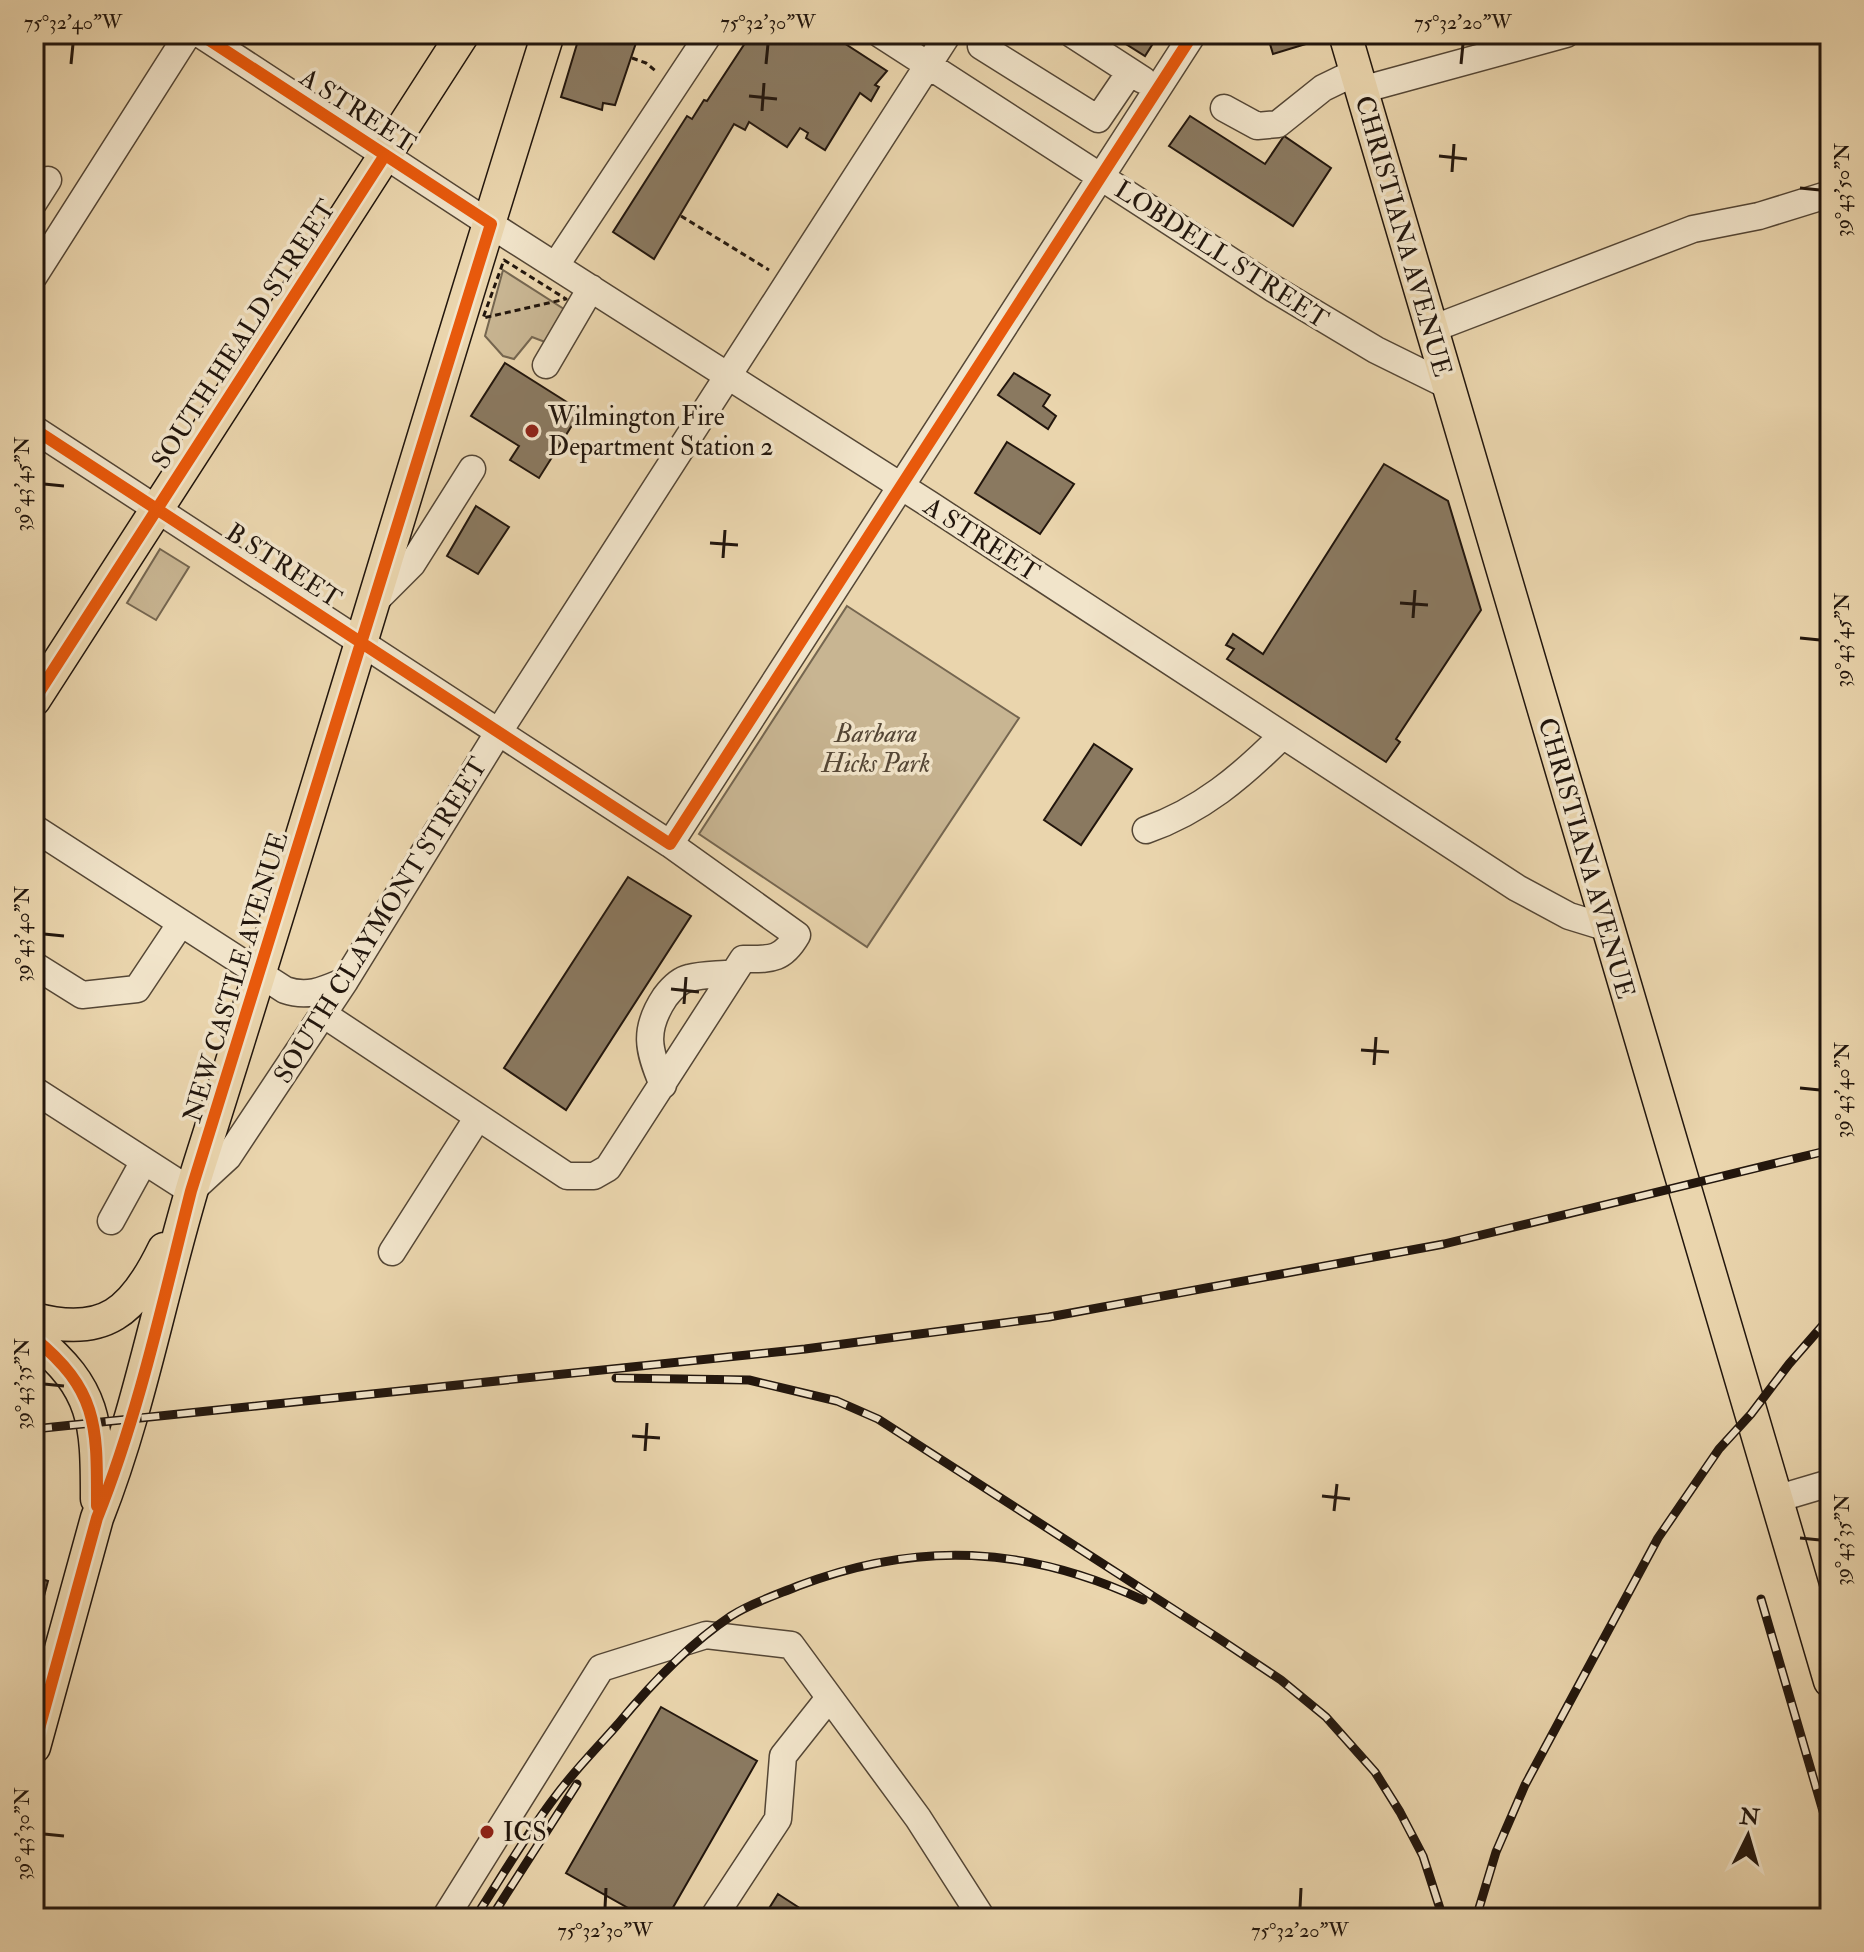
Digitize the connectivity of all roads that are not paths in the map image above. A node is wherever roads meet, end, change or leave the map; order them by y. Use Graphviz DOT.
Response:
graph roads {
  1 [pos="188,34"];
  2 [pos="200,34"];
  3 [pos="463,34"];
  4 [pos="709,34"];
  5 [pos="880,34"];
  6 [pos="948,34"];
  7 [pos="989,34"];
  8 [pos="1072,34"];
  9 [pos="1193,34"];
  10 [pos="1345,34"];
  11 [pos="1566,34"];
  12 [pos="546,38"];
  13 [pos="927,64"];
  14 [pos="1130,72"];
  15 [pos="1359,81"];
  16 [pos="1157,88"];
  17 [pos="1224,108"];
  18 [pos="385,155"];
  19 [pos="1100,175"];
  20 [pos="1830,194"];
  21 [pos="491,224"];
  22 [pos="556,265"];
  23 [pos="34,276"];
  24 [pos="591,288"];
  25 [pos="1432,329"];
  26 [pos="546,365"];
  27 [pos="727,376"];
  28 [pos="1449,386"];
  29 [pos="34,429"];
  30 [pos="472,469"];
  31 [pos="900,487"];
  32 [pos="156,508"];
  33 [pos="374,602"];
  34 [pos="361,641"];
  35 [pos="34,700"];
  36 [pos="498,733"];
  37 [pos="1282,736"];
  38 [pos="34,828"];
  39 [pos="1146,830"];
  40 [pos="670,844"];
  41 [pos="181,923"];
  42 [pos="1608,928"];
  43 [pos="34,965"];
  44 [pos="733,973"];
  45 [pos="260,974"];
  46 [pos="345,981"];
  47 [pos="323,1014"];
  48 [pos="663,1085"];
  49 [pos="34,1090"];
  50 [pos="478,1117"];
  51 [pos="144,1161"];
  52 [pos="191,1191"];
  53 [pos="111,1221"];
  54 [pos="392,1252"];
  55 [pos="34,1319"];
  56 [pos="34,1338"];
  57 [pos="1830,1483"];
  58 [pos="1776,1499"];
  59 [pos="97,1518"];
  60 [pos="1830,1681"];
  61 [pos="829,1698"];
  62 [pos="34,1747"];
  63 [pos="445,1918"];
  64 [pos="713,1918"];
  65 [pos="982,1918"];
  1 -- 23 [label="street"];
  2 -- 18 [label="street, A STREET"];
  3 -- 18 [label="main road, SOUTH HEALD STREET"];
  4 -- 22 [label="street"];
  5 -- 13 [label="street, LOBDELL STREET"];
  6 -- 13 [label="street, SOUTH CLAYMONT STREET"];
  7 -- 14 [label="street"];
  8 -- 14 [label="street"];
  9 -- 16 [label="street"];
  10 -- 15 [label="main road, CHRISTIANA AVENUE"];
  11 -- 15 [label="street"];
  12 -- 21 [label="main road, NEW CASTLE AVENUE"];
  13 -- 19 [label="street, LOBDELL STREET"];
  13 -- 27 [label="street, SOUTH CLAYMONT STREET"];
  14 -- 16 [label="street"];
  15 -- 17 [label="street"];
  15 -- 25 [label="main road, CHRISTIANA AVENUE"];
  16 -- 19 [label="street"];
  18 -- 21 [label="street, A STREET"];
  18 -- 32 [label="main road, SOUTH HEALD STREET"];
  19 -- 28 [label="street, LOBDELL STREET"];
  19 -- 31 [label="street"];
  20 -- 25 [label="street"];
  21 -- 22 [label="street, A STREET"];
  21 -- 33 [label="main road, NEW CASTLE AVENUE"];
  22 -- 24 [label="street, A STREET"];
  24 -- 26 [label="street"];
  24 -- 27 [label="street, A STREET"];
  25 -- 28 [label="main road, CHRISTIANA AVENUE"];
  27 -- 31 [label="street, A STREET"];
  27 -- 36 [label="street, SOUTH CLAYMONT STREET"];
  28 -- 42 [label="main road, CHRISTIANA AVENUE"];
  29 -- 32 [label="street, B STREET"];
  30 -- 33 [label="street"];
  31 -- 37 [label="street, A STREET"];
  31 -- 40 [label="street"];
  32 -- 34 [label="street, B STREET"];
  32 -- 35 [label="main road, SOUTH HEALD STREET"];
  33 -- 34 [label="main road, NEW CASTLE AVENUE"];
  34 -- 36 [label="street, B STREET"];
  34 -- 45 [label="main road, NEW CASTLE AVENUE"];
  36 -- 40 [label="street, B STREET"];
  36 -- 46 [label="street, SOUTH CLAYMONT STREET"];
  37 -- 39 [label="street"];
  37 -- 42 [label="street, A STREET"];
  38 -- 41 [label="street"];
  40 -- 44 [label="street, B STREET"];
  41 -- 43 [label="street"];
  41 -- 45 [label="street"];
  42 -- 58 [label="main road, CHRISTIANA AVENUE"];
  44 -- 48 [label="street"];
  44 -- 48 [label="street"];
  45 -- 46 [label="street"];
  45 -- 52 [label="main road, NEW CASTLE AVENUE"];
  46 -- 47 [label="street, SOUTH CLAYMONT STREET"];
  47 -- 50 [label="street"];
  47 -- 52 [label="street, SOUTH CLAYMONT STREET"];
  48 -- 50 [label="street"];
  49 -- 51 [label="street"];
  50 -- 54 [label="street"];
  51 -- 52 [label="street"];
  51 -- 53 [label="street"];
  52 -- 55 [label="main road"];
  52 -- 59 [label="main road, NEW CASTLE AVENUE"];
  56 -- 59 [label="main road"];
  57 -- 58 [label="street"];
  58 -- 60 [label="main road, CHRISTIANA AVENUE"];
  59 -- 62 [label="main road, NEW CASTLE AVENUE"];
  61 -- 63 [label="street"];
  61 -- 64 [label="street"];
  61 -- 65 [label="street"];
}
